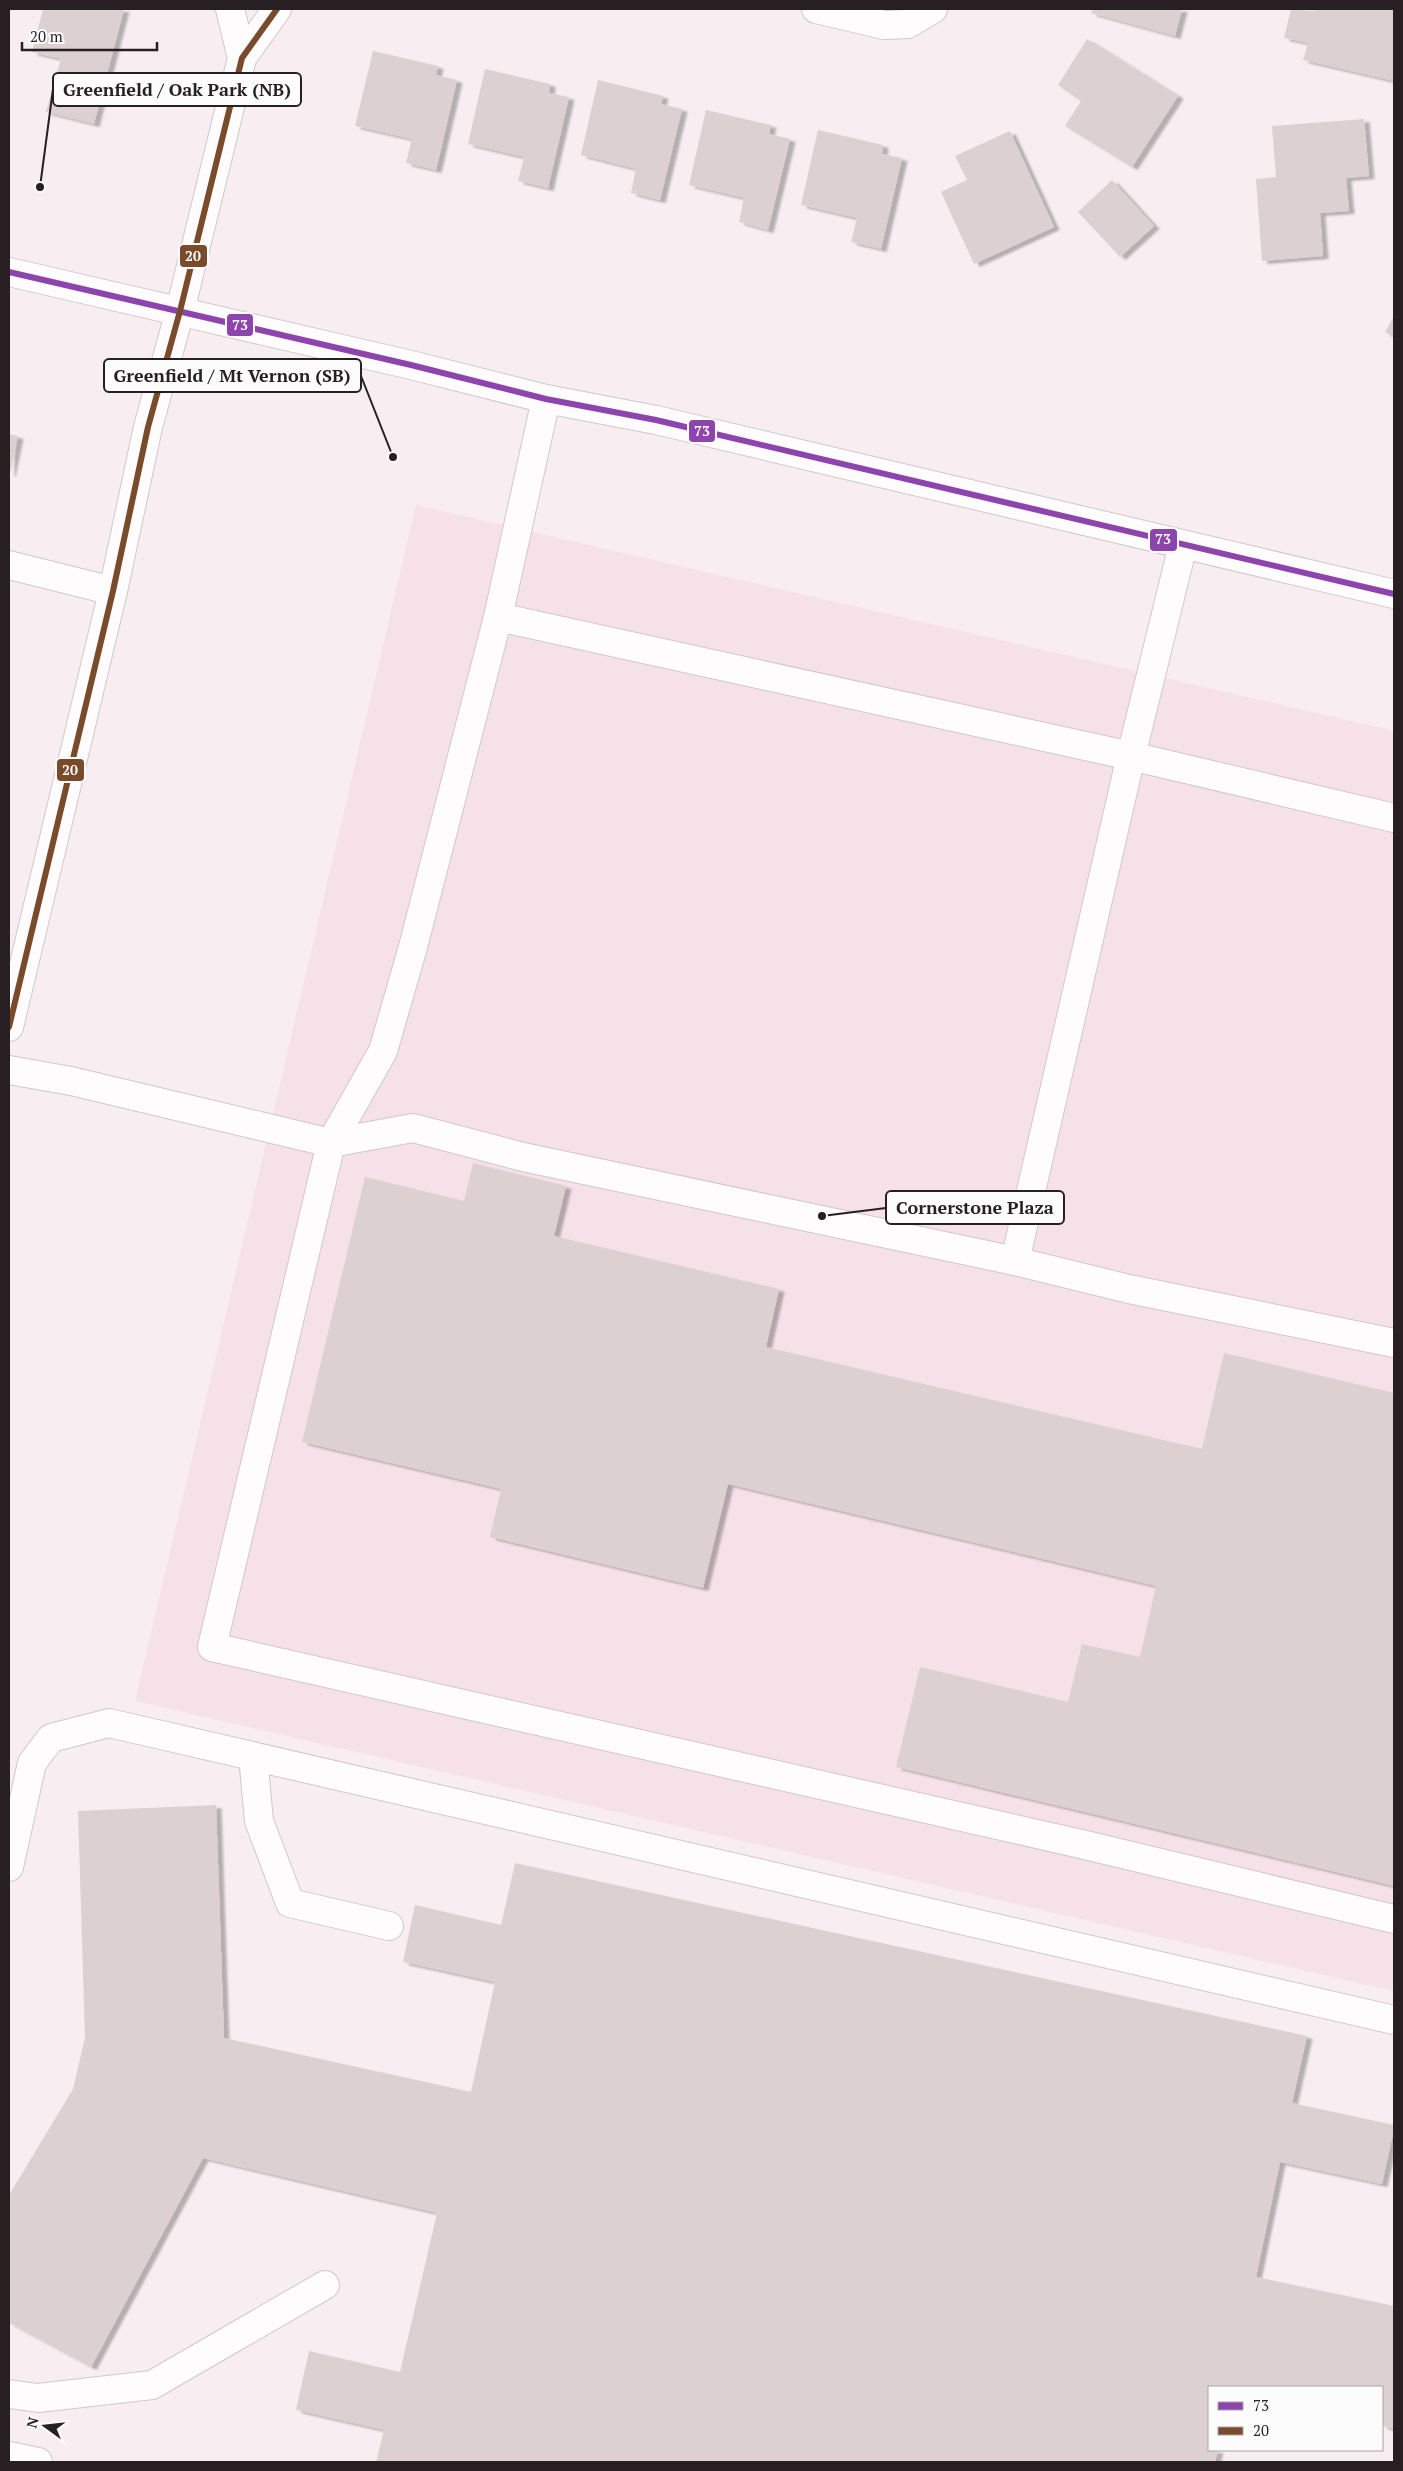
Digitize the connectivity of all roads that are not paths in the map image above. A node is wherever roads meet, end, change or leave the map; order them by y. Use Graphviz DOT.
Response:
graph roads {
  1 [pos="230,9"];
  2 [pos="277,9"];
  3 [pos="816,9"];
  4 [pos="933,9"];
  5 [pos="242,58"];
  6 [pos="9,272"];
  7 [pos="180,311"];
  8 [pos="546,399"];
  9 [pos="1183,544"];
  10 [pos="9,566"];
  11 [pos="114,592"];
  12 [pos="1394,594"];
  13 [pos="498,617"];
  14 [pos="1131,756"];
  15 [pos="1394,818"];
  16 [pos="9,1028"];
  17 [pos="9,1070"];
  18 [pos="331,1143"];
  19 [pos="1015,1261"];
  20 [pos="1394,1343"];
  21 [pos="253,1756"];
  22 [pos="9,1867"];
  23 [pos="1394,1919"];
  24 [pos="389,1926"];
  25 [pos="1394,2020"];
  26 [pos="324,2285"];
  27 [pos="9,2394"];
  28 [pos="9,2456"];
  29 [pos="38,2462"];
  1 -- 5 [label="main road"];
  2 -- 5 [label="main road"];
  3 -- 4 [label="main road"];
  5 -- 7 [label="main road"];
  6 -- 7 [label="main road"];
  7 -- 8 [label="main road"];
  7 -- 11 [label="main road"];
  8 -- 9 [label="main road"];
  8 -- 13 [label="main road"];
  9 -- 12 [label="main road"];
  9 -- 14 [label="main road"];
  10 -- 11 [label="main road"];
  11 -- 16 [label="main road"];
  13 -- 14 [label="main road"];
  13 -- 18 [label="main road"];
  14 -- 15 [label="main road"];
  14 -- 19 [label="main road"];
  17 -- 18 [label="main road"];
  18 -- 19 [label="main road"];
  18 -- 23 [label="main road"];
  19 -- 20 [label="main road"];
  21 -- 22 [label="main road"];
  21 -- 24 [label="main road"];
  21 -- 25 [label="main road"];
  26 -- 27 [label="main road"];
  28 -- 29 [label="main road"];
}
